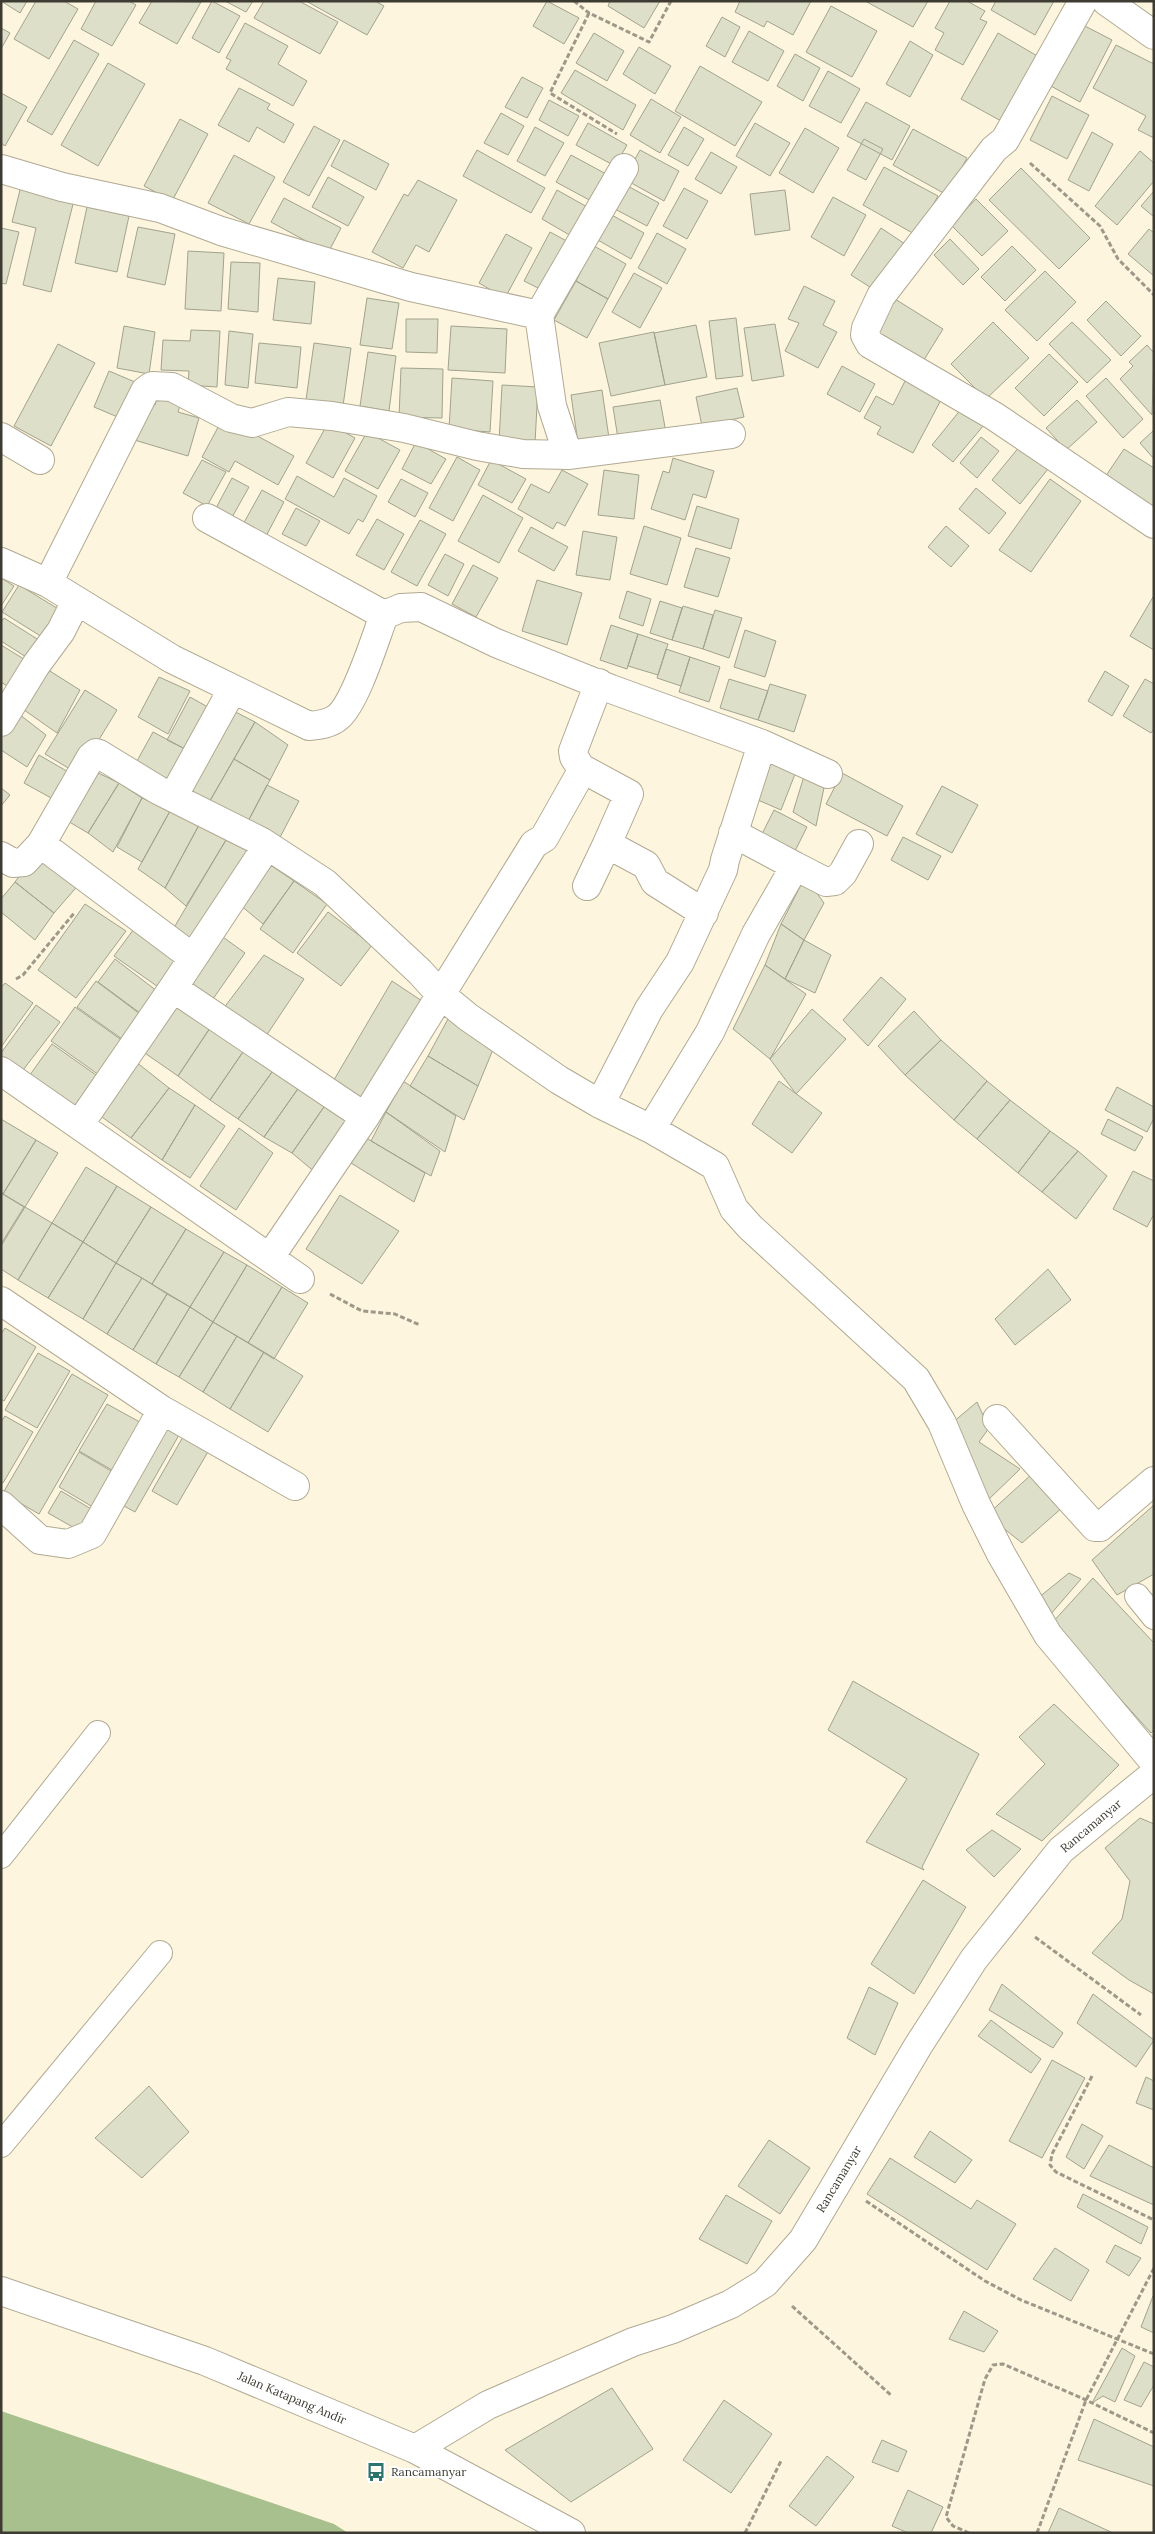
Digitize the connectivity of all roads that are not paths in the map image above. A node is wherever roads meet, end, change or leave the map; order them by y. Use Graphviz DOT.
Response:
graph roads {
  1 [pos="1083,1"];
  2 [pos="1106,1"];
  3 [pos="1154,35"];
  4 [pos="624,168"];
  5 [pos="1,169"];
  6 [pos="539,315"];
  7 [pos="731,434"];
  8 [pos="1,437"];
  9 [pos="568,455"];
  10 [pos="40,460"];
  11 [pos="206,518"];
  12 [pos="1154,524"];
  13 [pos="1,562"];
  14 [pos="48,583"];
  15 [pos="76,601"];
  16 [pos="384,615"];
  17 [pos="599,683"];
  18 [pos="232,690"];
  19 [pos="1,722"];
  20 [pos="762,744"];
  21 [pos="582,768"];
  22 [pos="828,774"];
  23 [pos="173,796"];
  24 [pos="733,833"];
  25 [pos="41,844"];
  26 [pos="607,844"];
  27 [pos="860,844"];
  28 [pos="267,846"];
  29 [pos="1,856"];
  30 [pos="795,866"];
  31 [pos="587,886"];
  32 [pos="704,913"];
  33 [pos="192,957"];
  34 [pos="173,988"];
  35 [pos="440,994"];
  36 [pos="1,1071"];
  37 [pos="600,1104"];
  38 [pos="365,1117"];
  39 [pos="79,1124"];
  40 [pos="651,1129"];
  41 [pos="270,1257"];
  42 [pos="300,1279"];
  43 [pos="1,1301"];
  44 [pos="162,1410"];
  45 [pos="997,1419"];
  46 [pos="1154,1481"];
  47 [pos="295,1486"];
  48 [pos="1,1505"];
  49 [pos="1137,1596"];
  50 [pos="1154,1617"];
  51 [pos="98,1733"];
  52 [pos="1154,1762"];
  53 [pos="1154,1774"];
  54 [pos="1,1856"];
  55 [pos="160,1953"];
  56 [pos="1,2145"];
  57 [pos="1,2291"];
  58 [pos="415,2450"];
  59 [pos="571,2533"];
  1 -- 12 [label="street"];
  2 -- 3 [label="street"];
  4 -- 6 [label="street"];
  5 -- 6 [label="street"];
  6 -- 9 [label="street"];
  7 -- 9 [label="street"];
  8 -- 10 [label="street"];
  9 -- 14 [label="street"];
  11 -- 16 [label="street"];
  13 -- 14 [label="street"];
  14 -- 15 [label="street"];
  15 -- 18 [label="street"];
  15 -- 19 [label="street"];
  16 -- 17 [label="street"];
  16 -- 18 [label="street"];
  17 -- 20 [label="street"];
  17 -- 21 [label="street"];
  18 -- 23 [label="street"];
  20 -- 22 [label="street"];
  20 -- 24 [label="street"];
  21 -- 26 [label="street"];
  21 -- 35 [label="street"];
  23 -- 25 [label="street"];
  23 -- 28 [label="street"];
  24 -- 30 [label="street"];
  24 -- 32 [label="street"];
  25 -- 29 [label="street"];
  25 -- 33 [label="street"];
  26 -- 31 [label="street"];
  26 -- 32 [label="street"];
  27 -- 30 [label="street"];
  28 -- 33 [label="street"];
  28 -- 35 [label="street"];
  30 -- 40 [label="street"];
  32 -- 37 [label="street"];
  33 -- 34 [label="street"];
  34 -- 38 [label="street"];
  34 -- 39 [label="street"];
  35 -- 37 [label="street"];
  35 -- 38 [label="street"];
  36 -- 39 [label="street"];
  37 -- 40 [label="street"];
  38 -- 41 [label="street"];
  39 -- 41 [label="street"];
  40 -- 52 [label="street"];
  41 -- 42 [label="street"];
  43 -- 44 [label="street"];
  44 -- 47 [label="street"];
  44 -- 48 [label="street"];
  45 -- 46 [label="street"];
  49 -- 50 [label="lane"];
  51 -- 54 [label="lane"];
  53 -- 58 [label="street, Rancamanyar"];
  55 -- 56 [label="lane"];
  57 -- 58 [label="street, Jalan Katapang Andir"];
  58 -- 59 [label="street, Jalan Katapang Andir"];
}
